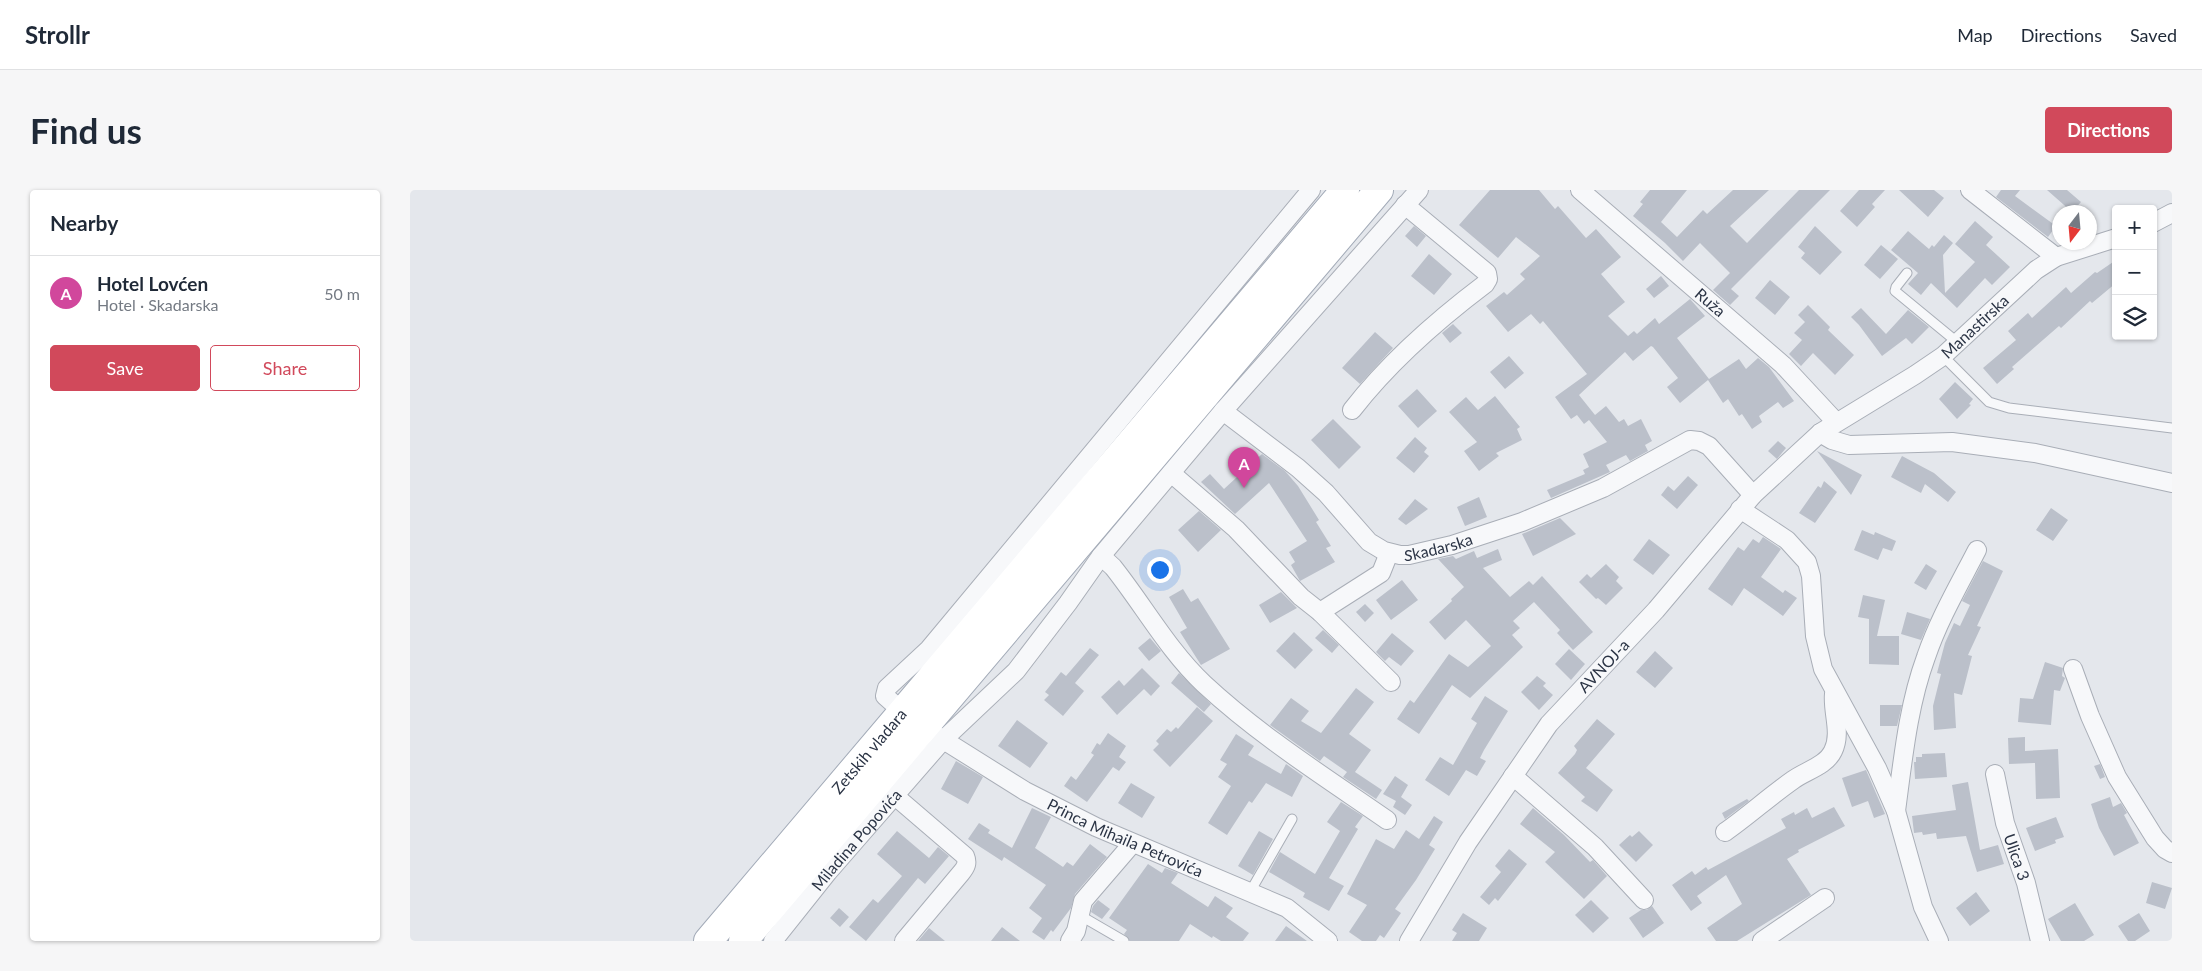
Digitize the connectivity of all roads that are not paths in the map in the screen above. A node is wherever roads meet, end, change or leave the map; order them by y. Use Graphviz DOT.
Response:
graph roads {
  1 [pos="1311,190"];
  2 [pos="1345,190"];
  3 [pos="1379,190"];
  4 [pos="1419,190"];
  5 [pos="1580,190"];
  6 [pos="1970,190"];
  7 [pos="1405,205"];
  8 [pos="2172,213"];
  9 [pos="2157,221"];
  10 [pos="2112,239"];
  11 [pos="2056,257"];
  12 [pos="1907,274"];
  13 [pos="1958,342"];
  14 [pos="1943,356"];
  15 [pos="1352,410"];
  16 [pos="1223,411"];
  17 [pos="1836,422"];
  18 [pos="2172,428"];
  19 [pos="1820,433"];
  20 [pos="1171,473"];
  21 [pos="2172,484"];
  22 [pos="1753,495"];
  23 [pos="1740,510"];
  24 [pos="1977,550"];
  25 [pos="1389,553"];
  26 [pos="1101,556"];
  27 [pos="1320,612"];
  28 [pos="2073,669"];
  29 [pos="1391,682"];
  30 [pos="1834,691"];
  31 [pos="923,726"];
  32 [pos="1995,774"];
  33 [pos="1513,776"];
  34 [pos="895,796"];
  35 [pos="1896,811"];
  36 [pos="1292,819"];
  37 [pos="1387,820"];
  38 [pos="1725,832"];
  39 [pos="1132,844"];
  40 [pos="2172,853"];
  41 [pos="1250,892"];
  42 [pos="1825,898"];
  43 [pos="1644,900"];
  44 [pos="1081,916"];
  45 [pos="708,941"];
  46 [pos="743,941"];
  47 [pos="773,941"];
  48 [pos="904,941"];
  49 [pos="1070,941"];
  50 [pos="1124,941"];
  51 [pos="1328,941"];
  52 [pos="1409,941"];
  53 [pos="1762,941"];
  54 [pos="1939,941"];
  55 [pos="2040,941"];
  1 -- 31 [label="street, Princa Mihaila Petrovića"];
  2 -- 31 [label="main road, Zetskih vladara"];
  3 -- 31 [label="main road"];
  4 -- 7 [label="street, Miladina Popovića"];
  5 -- 17 [label="street, Ruža"];
  6 -- 11 [label="street"];
  7 -- 15 [label="street"];
  7 -- 16 [label="street, Miladina Popovića"];
  8 -- 9 [label="street"];
  10 -- 11 [label="street, Manastirska"];
  11 -- 13 [label="street, Manastirska"];
  12 -- 13 [label="lane"];
  13 -- 14 [label="street, Manastirska"];
  14 -- 17 [label="street, Manastirska"];
  14 -- 18 [label="lane"];
  16 -- 20 [label="street, Miladina Popovića"];
  16 -- 25 [label="street, Skadarska"];
  17 -- 19 [label="street, AVNOJ-a"];
  19 -- 21 [label="street"];
  19 -- 22 [label="street, AVNOJ-a"];
  20 -- 26 [label="street, Miladina Popovića"];
  20 -- 27 [label="street"];
  22 -- 23 [label="street, AVNOJ-a"];
  22 -- 25 [label="street, Skadarska"];
  23 -- 30 [label="street"];
  23 -- 33 [label="street, AVNOJ-a"];
  24 -- 35 [label="street"];
  25 -- 27 [label="street"];
  26 -- 31 [label="street, Miladina Popovića"];
  26 -- 37 [label="street"];
  27 -- 29 [label="street"];
  28 -- 40 [label="street"];
  30 -- 35 [label="street"];
  30 -- 38 [label="street"];
  31 -- 34 [label="street, Miladina Popovića"];
  31 -- 39 [label="street, Princa Mihaila Petrovića"];
  31 -- 45 [label="main road, Zetskih vladara"];
  31 -- 46 [label="main road, Zetskih vladara"];
  32 -- 55 [label="street, Ulica 3"];
  33 -- 43 [label="street"];
  33 -- 52 [label="street, AVNOJ-a"];
  34 -- 47 [label="street, Miladina Popovića"];
  34 -- 48 [label="street"];
  35 -- 54 [label="street"];
  36 -- 41 [label="lane"];
  39 -- 41 [label="street, Princa Mihaila Petrovića"];
  39 -- 44 [label="street"];
  41 -- 51 [label="street, Princa Mihaila Petrovića"];
  42 -- 53 [label="street"];
  44 -- 49 [label="street"];
  44 -- 50 [label="lane"];
}
